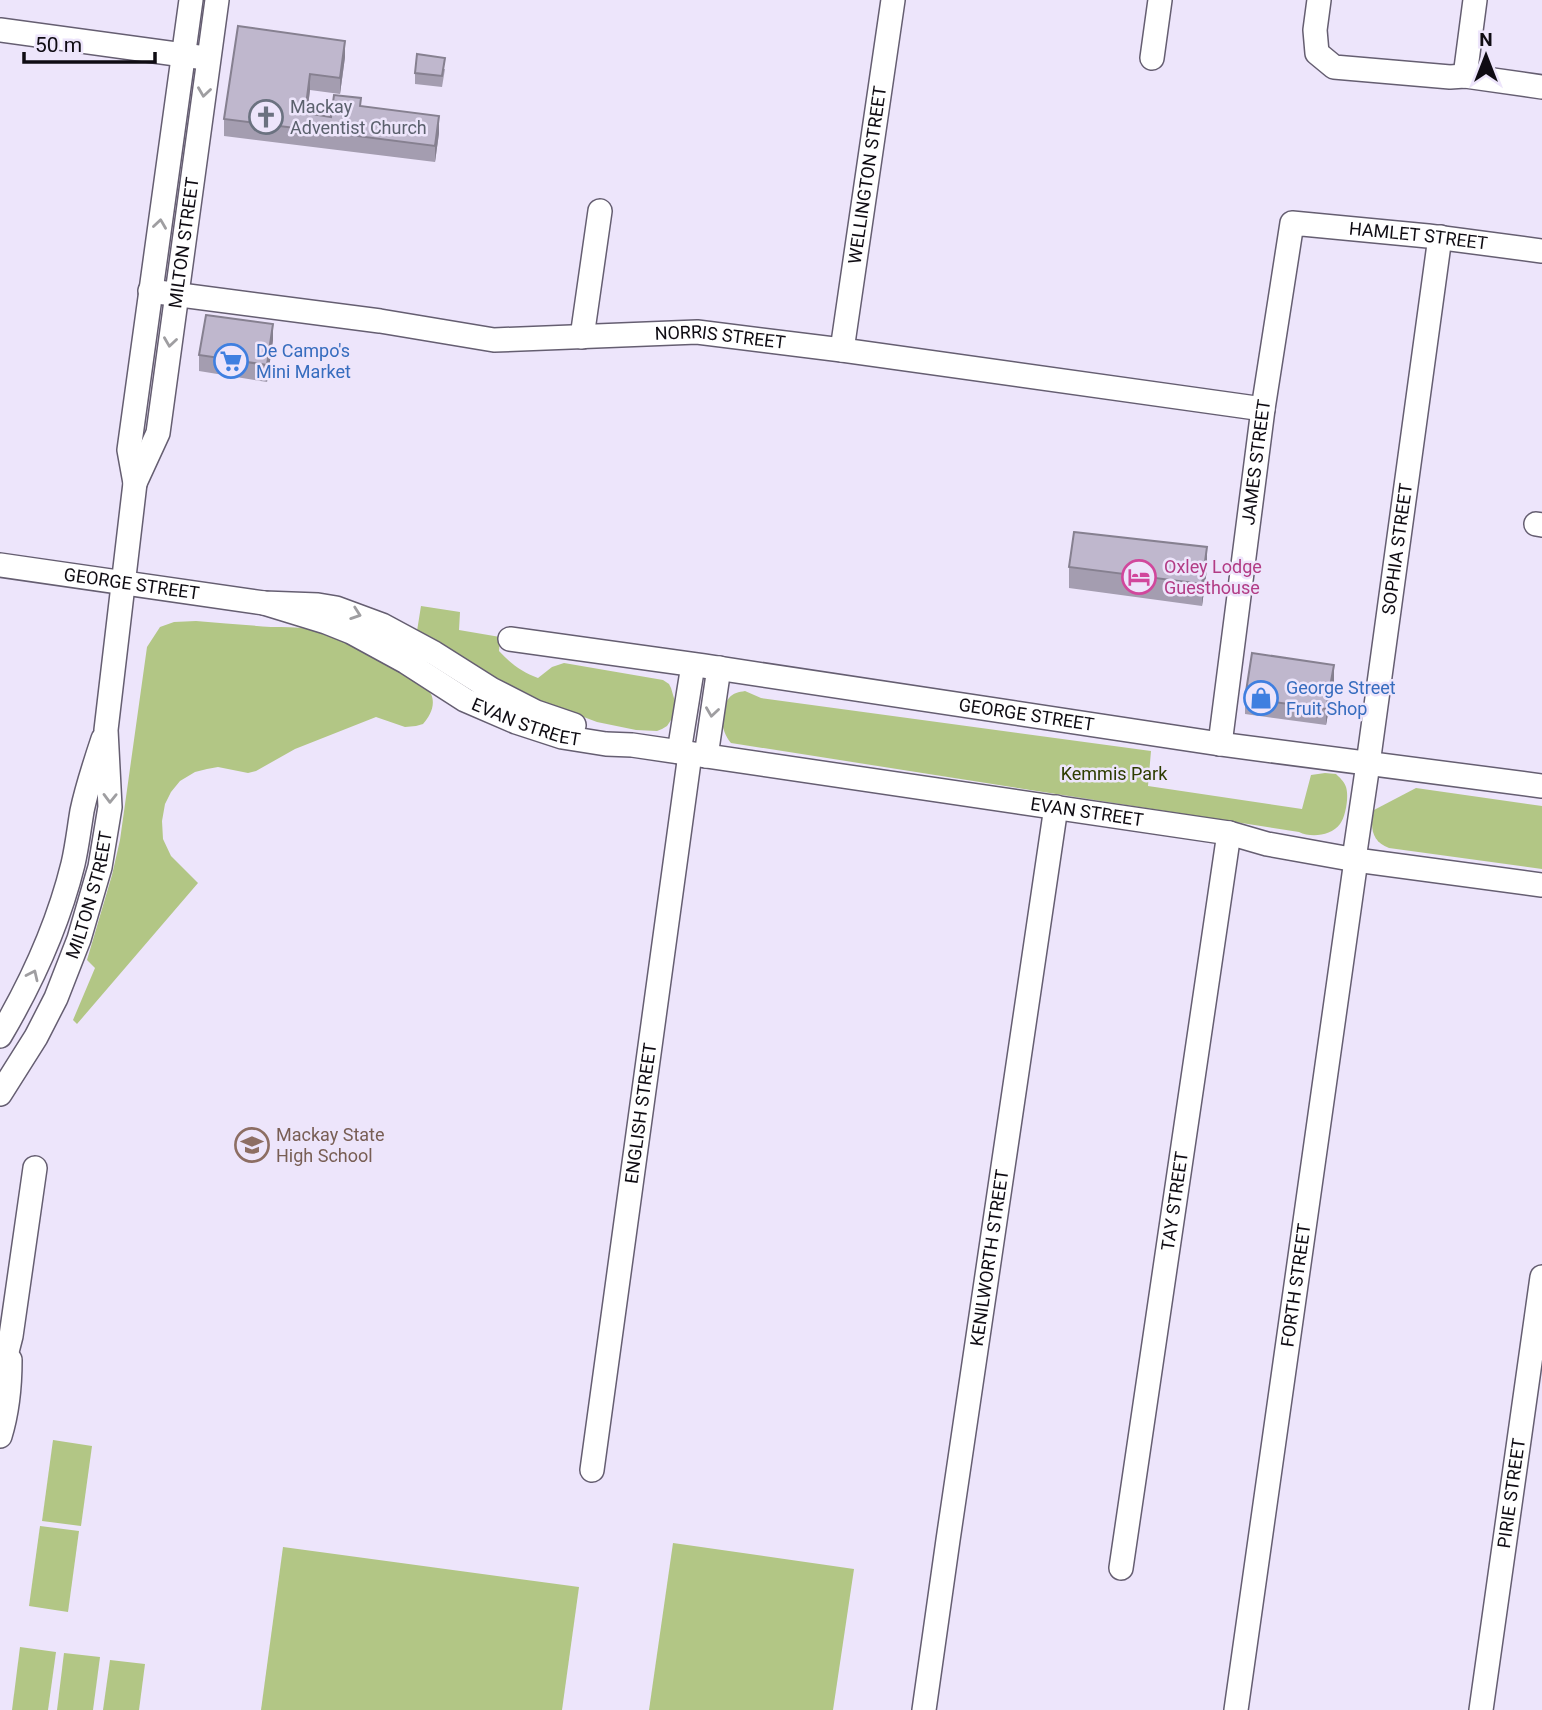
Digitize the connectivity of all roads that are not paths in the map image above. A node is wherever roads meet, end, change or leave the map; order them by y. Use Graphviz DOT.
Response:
graph roads {
  1 [pos="191,0"];
  2 [pos="217,0"];
  3 [pos="893,0"];
  4 [pos="1160,0"];
  5 [pos="1319,0"];
  6 [pos="1475,0"];
  7 [pos="0,30"];
  8 [pos="184,55"];
  9 [pos="209,58"];
  10 [pos="1152,58"];
  11 [pos="1465,76"];
  12 [pos="1542,87"];
  13 [pos="600,211"];
  14 [pos="1292,223"];
  15 [pos="1440,237"];
  16 [pos="1542,251"];
  17 [pos="150,291"];
  18 [pos="177,294"];
  19 [pos="582,337"];
  20 [pos="842,350"];
  21 [pos="1263,409"];
  22 [pos="135,483"];
  23 [pos="0,565"];
  24 [pos="122,583"];
  25 [pos="510,639"];
  26 [pos="692,665"];
  27 [pos="719,668"];
  28 [pos="471,690"];
  29 [pos="106,730"];
  30 [pos="1220,744"];
  31 [pos="692,754"];
  32 [pos="1368,764"];
  33 [pos="1542,786"];
  34 [pos="1056,807"];
  35 [pos="1229,833"];
  36 [pos="1355,860"];
  37 [pos="1542,885"];
  38 [pos="0,1035"];
  39 [pos="0,1094"];
  40 [pos="35,1168"];
  41 [pos="1542,1277"];
  42 [pos="11,1336"];
  43 [pos="0,1379"];
  44 [pos="0,1436"];
  45 [pos="592,1470"];
  46 [pos="1121,1568"];
  47 [pos="924,1710"];
  48 [pos="1236,1710"];
  49 [pos="1481,1710"];
  1 -- 8 [label="street, MILTON STREET"];
  2 -- 9 [label="street, MILTON STREET"];
  3 -- 20 [label="street, WELLINGTON STREET"];
  4 -- 10 [label="street"];
  5 -- 11 [label="street"];
  6 -- 11 [label="street"];
  7 -- 8 [label="street"];
  8 -- 9 [label="street"];
  17 -- 8 [label="street, MILTON STREET, one-way"];
  9 -- 18 [label="street, MILTON STREET, one-way"];
  11 -- 12 [label="street"];
  13 -- 19 [label="street"];
  14 -- 15 [label="street, HAMLET STREET"];
  14 -- 21 [label="street, JAMES STREET"];
  15 -- 16 [label="street, HAMLET STREET"];
  15 -- 32 [label="street, SOPHIA STREET"];
  17 -- 18 [label="street, NORRIS STREET"];
  17 -- 22 [label="street, MILTON STREET"];
  18 -- 19 [label="street, NORRIS STREET"];
  18 -- 22 [label="street, MILTON STREET, one-way"];
  19 -- 20 [label="street, NORRIS STREET"];
  20 -- 21 [label="street, NORRIS STREET"];
  21 -- 30 [label="street, JAMES STREET"];
  22 -- 24 [label="street, MILTON STREET"];
  23 -- 24 [label="street, GEORGE STREET"];
  24 -- 28 [label="street, GEORGE STREET"];
  24 -- 29 [label="street, MILTON STREET"];
  25 -- 26 [label="street, GEORGE STREET"];
  26 -- 27 [label="street, GEORGE STREET"];
  26 -- 31 [label="street"];
  27 -- 30 [label="street, GEORGE STREET"];
  27 -- 31 [label="street, one-way"];
  28 -- 31 [label="street, EVAN STREET"];
  38 -- 29 [label="street, MILTON STREET, one-way"];
  29 -- 39 [label="street, MILTON STREET, one-way"];
  30 -- 32 [label="street, GEORGE STREET"];
  31 -- 34 [label="street, EVAN STREET"];
  31 -- 45 [label="street, ENGLISH STREET"];
  32 -- 33 [label="street, GEORGE STREET"];
  32 -- 36 [label="street, SOPHIA STREET"];
  34 -- 35 [label="street, EVAN STREET"];
  34 -- 47 [label="street, KENILWORTH STREET"];
  35 -- 36 [label="street, EVAN STREET"];
  35 -- 46 [label="street, TAY STREET"];
  36 -- 37 [label="street, EVAN STREET"];
  36 -- 48 [label="street, FORTH STREET"];
  40 -- 42 [label="street"];
  41 -- 49 [label="street, PIRIE STREET"];
  42 -- 43 [label="street"];
  42 -- 44 [label="street"];
}
